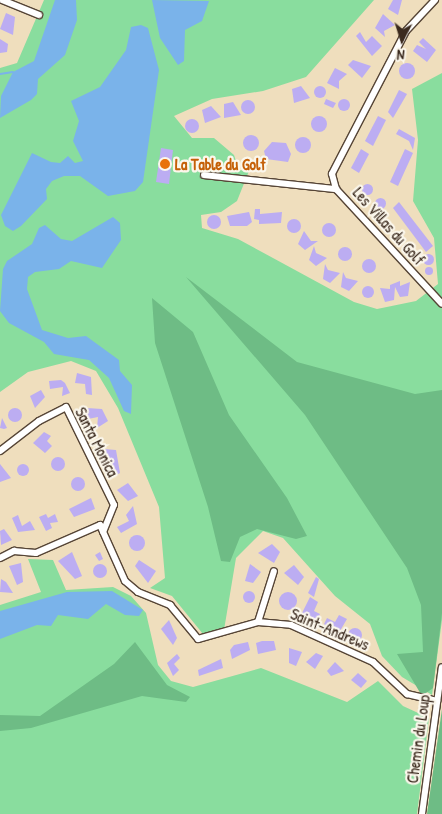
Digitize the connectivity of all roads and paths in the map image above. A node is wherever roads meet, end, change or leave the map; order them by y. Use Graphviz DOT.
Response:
graph roads {
  1 [pos="2,0"];
  2 [pos="435,0"];
  3 [pos="39,15"];
  4 [pos="204,175"];
  5 [pos="336,189"];
  6 [pos="442,304"];
  7 [pos="0,450"];
  8 [pos="101,528"];
  9 [pos="0,558"];
  10 [pos="274,571"];
  11 [pos="258,622"];
  12 [pos="442,667"];
  13 [pos="437,701"];
  14 [pos="422,814"];
  1 -- 3 [label="street"];
  2 -- 5 [label="street, Les Villas du Golf"];
  4 -- 5 [label="street, Les Villas du Golf"];
  5 -- 6 [label="street, Les Villas du Golf"];
  7 -- 8 [label="street, Santa Monica"];
  8 -- 9 [label="street"];
  8 -- 11 [label="street, Saint-Andrews"];
  10 -- 11 [label="street"];
  11 -- 13 [label="street, Saint-Andrews"];
  12 -- 13 [label="street, Chemin du Loup"];
  13 -- 14 [label="street, Chemin du Loup"];
}
